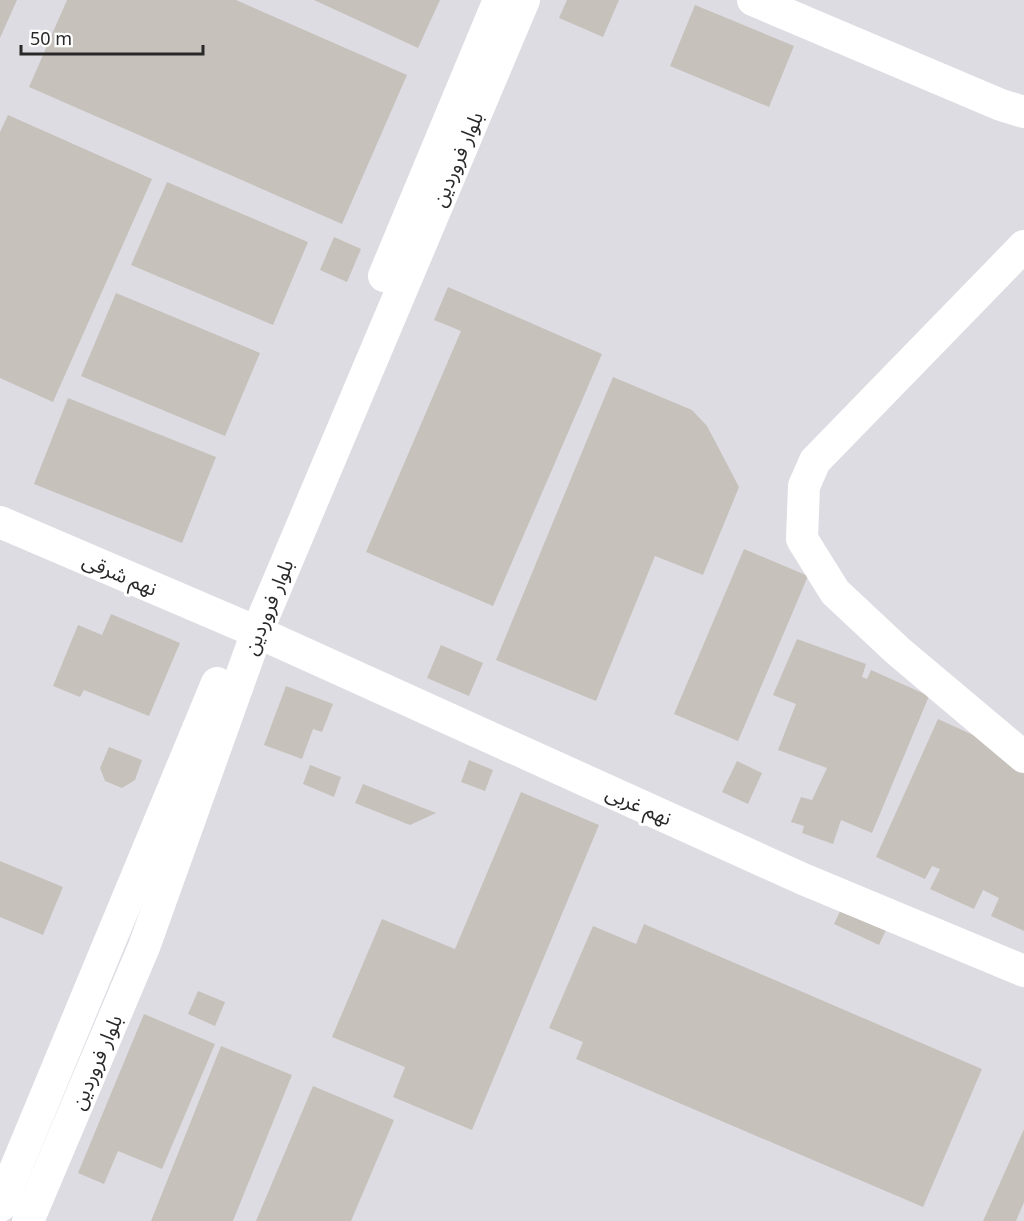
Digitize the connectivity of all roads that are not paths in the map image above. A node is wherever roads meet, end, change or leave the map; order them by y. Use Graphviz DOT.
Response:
graph roads {
  1 [pos="499,0"];
  2 [pos="524,0"];
  3 [pos="753,0"];
  4 [pos="1024,112"];
  5 [pos="1024,246"];
  6 [pos="0,522"];
  7 [pos="249,629"];
  8 [pos="1024,757"];
  9 [pos="1024,971"];
  10 [pos="0,1206"];
  11 [pos="28,1221"];
  1 -- 7 [label="street, بلوار فروردین"];
  2 -- 7 [label="street, بلوار فروردین"];
  3 -- 4 [label="street"];
  5 -- 8 [label="street"];
  6 -- 7 [label="street, نهم شرقی"];
  7 -- 9 [label="street, نهم غربی"];
  7 -- 10 [label="street, بلوار فروردین"];
  7 -- 11 [label="street, بلوار فروردین"];
}
